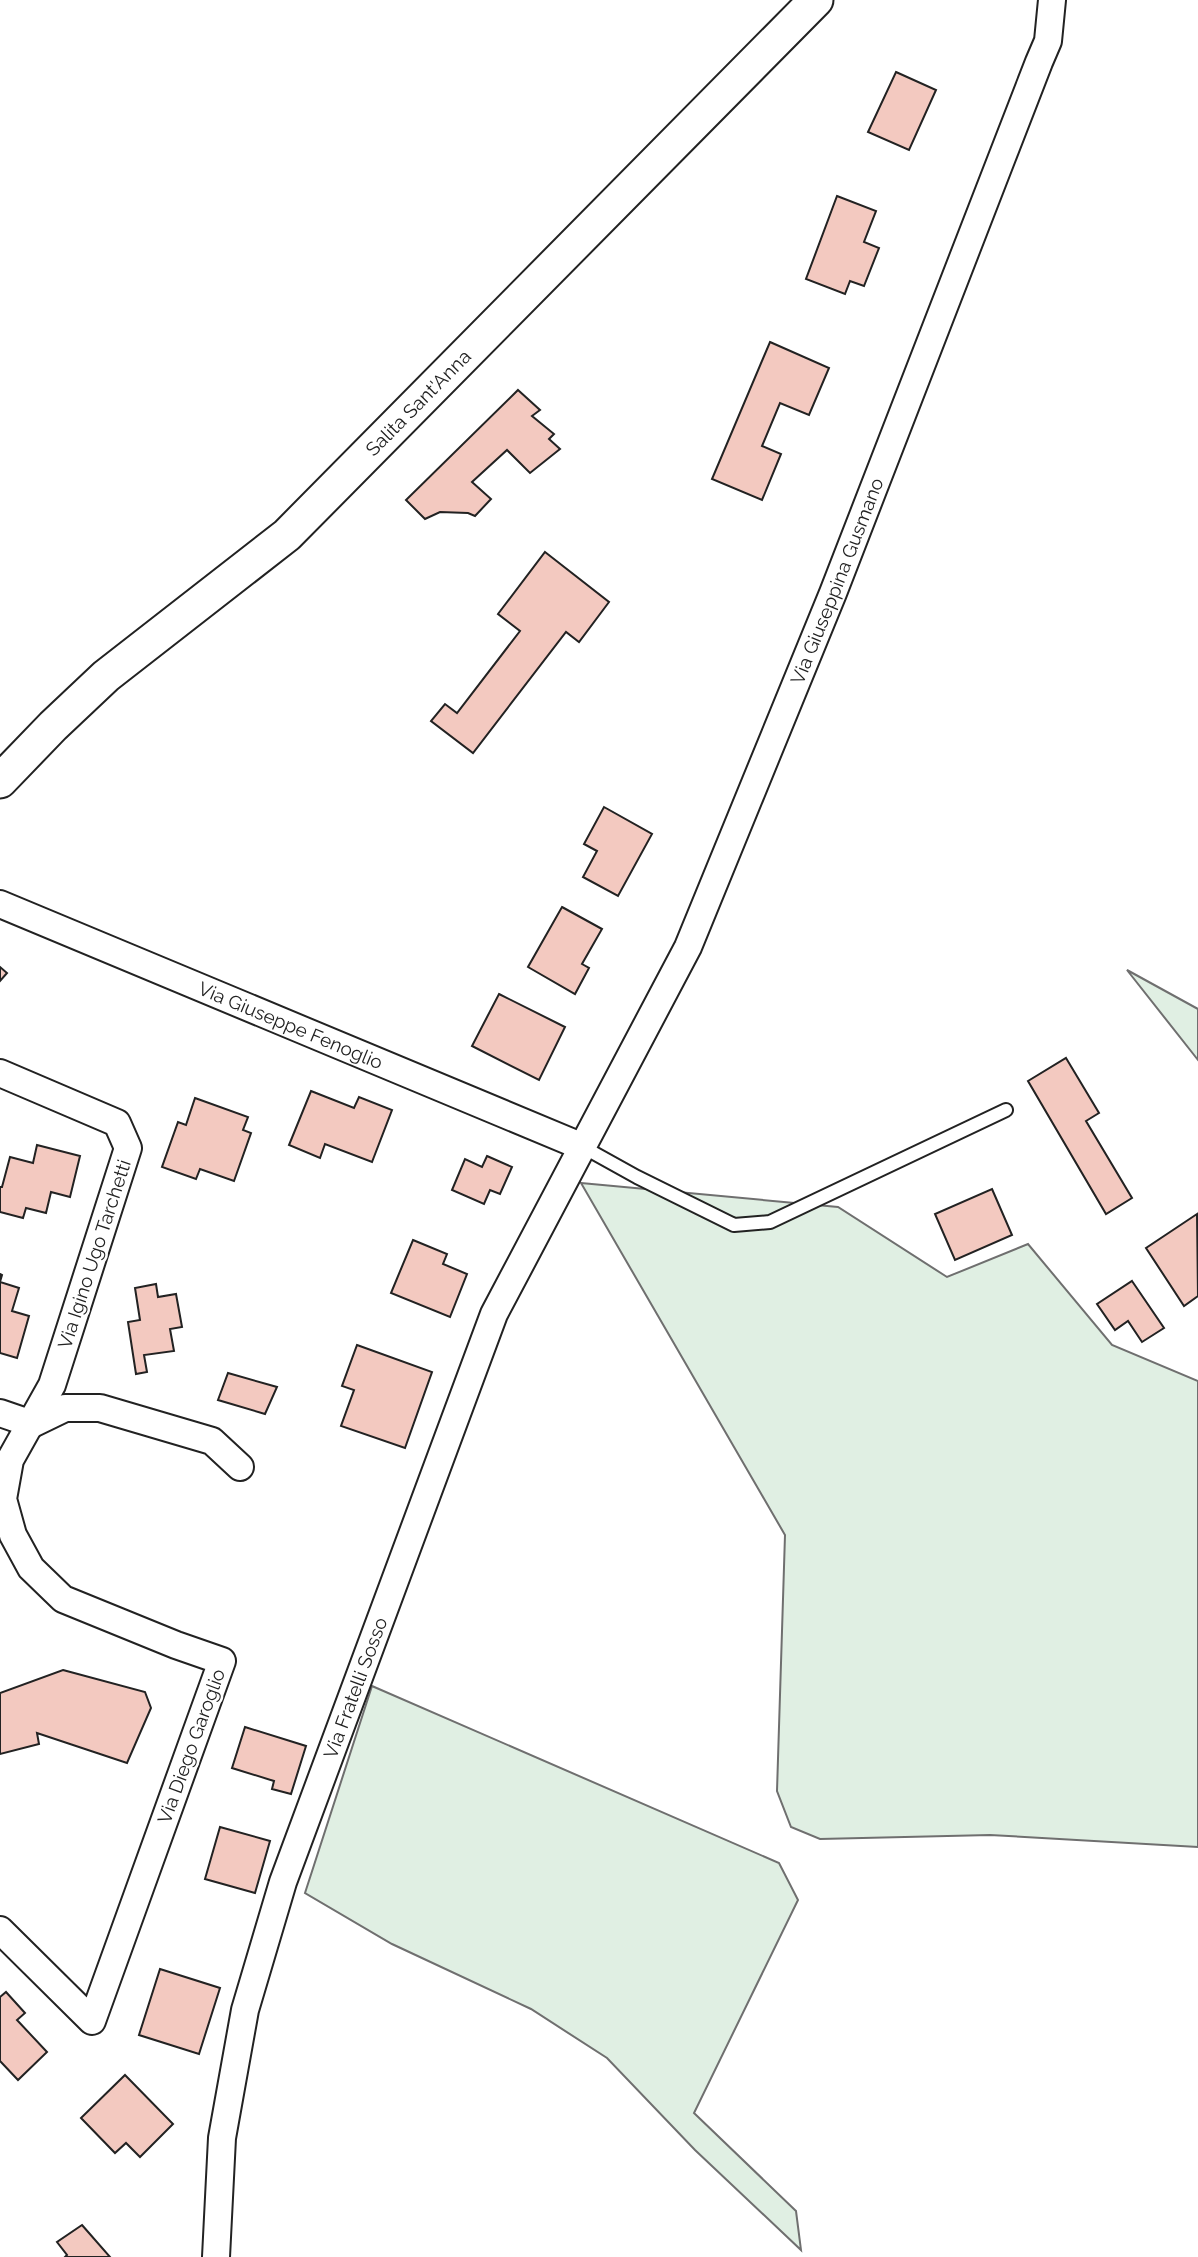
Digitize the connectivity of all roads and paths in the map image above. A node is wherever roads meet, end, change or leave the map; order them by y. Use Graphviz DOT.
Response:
graph roads {
  1 [pos="816,0"];
  2 [pos="1052,0"];
  3 [pos="0,781"];
  4 [pos="0,904"];
  5 [pos="0,1073"];
  6 [pos="1006,1110"];
  7 [pos="583,1147"];
  8 [pos="0,1413"];
  9 [pos="32,1424"];
  10 [pos="240,1467"];
  11 [pos="0,1930"];
  12 [pos="216,2257"];
  1 -- 3 [label="street, Salita Sant'Anna"];
  2 -- 7 [label="street, Via Giuseppina Gusmano"];
  4 -- 7 [label="street, Via Giuseppe Fenoglio"];
  5 -- 9 [label="street, Via Igino Ugo Tarchetti"];
  6 -- 7 [label="lane"];
  7 -- 12 [label="street, Via Fratelli Sosso"];
  8 -- 9 [label="street"];
  9 -- 10 [label="street"];
  9 -- 11 [label="street, Via Diego Garoglio"];
}
